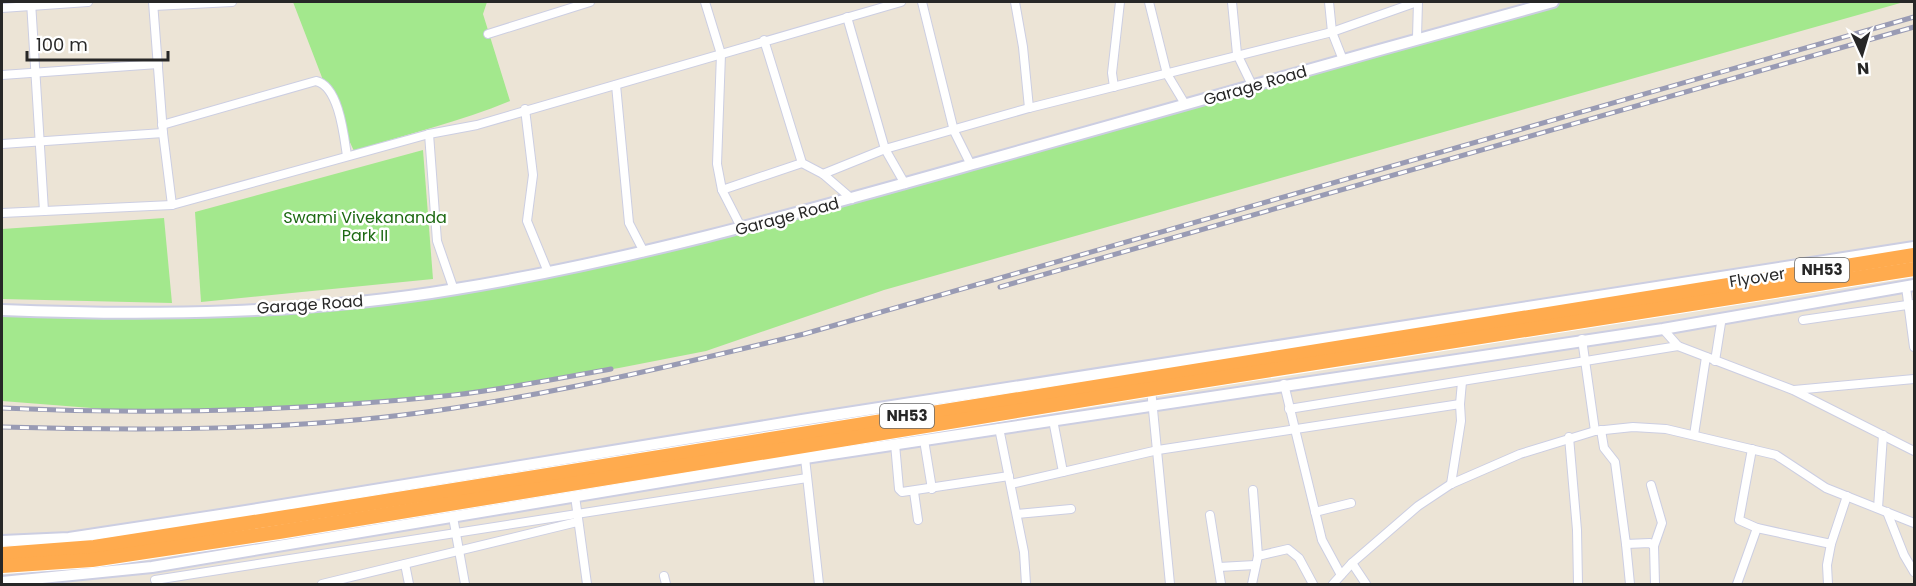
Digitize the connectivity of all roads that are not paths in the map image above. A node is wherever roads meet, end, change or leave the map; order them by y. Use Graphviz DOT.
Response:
graph roads {
  1 [pos="88,2"];
  2 [pos="232,2"];
  3 [pos="590,2"];
  4 [pos="705,2"];
  5 [pos="901,2"];
  6 [pos="922,2"];
  7 [pos="1015,2"];
  8 [pos="1120,2"];
  9 [pos="1149,2"];
  10 [pos="1232,2"];
  11 [pos="1329,2"];
  12 [pos="1418,2"];
  13 [pos="1551,2"];
  14 [pos="31,4"];
  15 [pos="154,4"];
  16 [pos="2,8"];
  17 [pos="847,17"];
  18 [pos="1332,32"];
  19 [pos="488,34"];
  20 [pos="1417,38"];
  21 [pos="764,40"];
  22 [pos="721,54"];
  23 [pos="1237,54"];
  24 [pos="1343,60"];
  25 [pos="158,64"];
  26 [pos="34,72"];
  27 [pos="1167,74"];
  28 [pos="2,75"];
  29 [pos="616,85"];
  30 [pos="1252,86"];
  31 [pos="1114,87"];
  32 [pos="1185,104"];
  33 [pos="1029,108"];
  34 [pos="525,109"];
  35 [pos="162,129"];
  36 [pos="954,130"];
  37 [pos="429,134"];
  38 [pos="38,142"];
  39 [pos="2,144"];
  40 [pos="885,149"];
  41 [pos="347,156"];
  42 [pos="802,163"];
  43 [pos="971,165"];
  44 [pos="823,174"];
  45 [pos="905,184"];
  46 [pos="722,190"];
  47 [pos="852,200"];
  48 [pos="172,205"];
  49 [pos="44,211"];
  50 [pos="2,213"];
  51 [pos="742,229"];
  52 [pos="1914,247"];
  53 [pos="644,252"];
  54 [pos="1914,255"];
  55 [pos="1914,269"];
  56 [pos="548,272"];
  57 [pos="1720,283"];
  58 [pos="1910,286"];
  59 [pos="454,290"];
  60 [pos="1911,304"];
  61 [pos="2,310"];
  62 [pos="1803,320"];
  63 [pos="1721,323"];
  64 [pos="1663,329"];
  65 [pos="1582,339"];
  66 [pos="1678,346"];
  67 [pos="1914,347"];
  68 [pos="1706,357"];
  69 [pos="1715,361"];
  70 [pos="1587,363"];
  71 [pos="1914,379"];
  72 [pos="1462,382"];
  73 [pos="1284,384"];
  74 [pos="1151,389"];
  75 [pos="1793,390"];
  76 [pos="1460,404"];
  77 [pos="1154,405"];
  78 [pos="1289,409"];
  79 [pos="1053,420"];
  80 [pos="999,428"];
  81 [pos="1294,429"];
  82 [pos="1598,430"];
  83 [pos="1694,435"];
  84 [pos="1883,435"];
  85 [pos="1569,437"];
  86 [pos="924,440"];
  87 [pos="895,444"];
  88 [pos="1752,449"];
  89 [pos="1158,450"];
  90 [pos="1914,451"];
  91 [pos="805,458"];
  92 [pos="738,463"];
  93 [pos="1063,472"];
  94 [pos="807,478"];
  95 [pos="1010,480"];
  96 [pos="1451,484"];
  97 [pos="1651,485"];
  98 [pos="932,489"];
  99 [pos="1253,490"];
  100 [pos="914,492"];
  101 [pos="575,496"];
  102 [pos="1847,496"];
  103 [pos="1351,503"];
  104 [pos="1878,508"];
  105 [pos="1071,509"];
  106 [pos="1316,512"];
  107 [pos="1887,512"];
  108 [pos="576,513"];
  109 [pos="1017,514"];
  110 [pos="1210,515"];
  111 [pos="453,517"];
  112 [pos="918,520"];
  113 [pos="577,522"];
  114 [pos="1914,523"];
  115 [pos="1757,528"];
  116 [pos="456,532"];
  117 [pos="2,541"];
  118 [pos="1626,544"];
  119 [pos="1831,544"];
  120 [pos="1654,546"];
  121 [pos="459,551"];
  122 [pos="2,554"];
  123 [pos="54,557"];
  124 [pos="1257,560"];
  125 [pos="1352,562"];
  126 [pos="405,564"];
  127 [pos="2,566"];
  128 [pos="152,567"];
  129 [pos="1219,567"];
  130 [pos="1914,572"];
  131 [pos="1341,575"];
  132 [pos="2,582"];
  133 [pos="155,582"];
  134 [pos="321,585"];
  135 [pos="409,585"];
  136 [pos="465,585"];
  137 [pos="587,585"];
  138 [pos="819,585"];
  139 [pos="1026,585"];
  140 [pos="1170,585"];
  141 [pos="1221,585"];
  142 [pos="1252,585"];
  143 [pos="1313,585"];
  144 [pos="1333,585"];
  145 [pos="1366,585"];
  146 [pos="1578,585"];
  147 [pos="1630,585"];
  148 [pos="1655,585"];
  149 [pos="1737,585"];
  150 [pos="1828,585"];
  1 -- 14 [label="street"];
  2 -- 15 [label="street"];
  3 -- 19 [label="street"];
  4 -- 22 [label="street"];
  5 -- 17 [label="street"];
  6 -- 36 [label="street"];
  7 -- 33 [label="street"];
  8 -- 31 [label="street"];
  9 -- 27 [label="street"];
  10 -- 23 [label="street"];
  11 -- 18 [label="street"];
  12 -- 18 [label="street"];
  12 -- 20 [label="street"];
  13 -- 20 [label="street, Garage Road"];
  14 -- 16 [label="street"];
  14 -- 26 [label="street"];
  15 -- 25 [label="street"];
  17 -- 21 [label="street"];
  17 -- 40 [label="street"];
  18 -- 23 [label="street"];
  18 -- 24 [label="street"];
  20 -- 24 [label="street, Garage Road"];
  21 -- 22 [label="street"];
  21 -- 42 [label="street"];
  22 -- 29 [label="street"];
  22 -- 46 [label="street"];
  23 -- 27 [label="street"];
  23 -- 30 [label="street"];
  24 -- 30 [label="street, Garage Road"];
  25 -- 26 [label="street"];
  25 -- 35 [label="street"];
  26 -- 28 [label="street"];
  26 -- 38 [label="street"];
  27 -- 31 [label="street"];
  27 -- 32 [label="street"];
  29 -- 34 [label="street"];
  29 -- 53 [label="street"];
  30 -- 32 [label="street, Garage Road"];
  31 -- 33 [label="street"];
  32 -- 43 [label="street, Garage Road"];
  33 -- 36 [label="street"];
  34 -- 37 [label="street"];
  34 -- 56 [label="street"];
  35 -- 38 [label="street"];
  35 -- 41 [label="street"];
  35 -- 48 [label="street"];
  36 -- 40 [label="street"];
  36 -- 43 [label="street"];
  37 -- 41 [label="street"];
  37 -- 59 [label="street"];
  38 -- 39 [label="street"];
  38 -- 49 [label="street"];
  40 -- 44 [label="street"];
  40 -- 45 [label="street"];
  41 -- 48 [label="street"];
  42 -- 44 [label="street"];
  42 -- 46 [label="street"];
  43 -- 45 [label="street, Garage Road"];
  44 -- 47 [label="street"];
  45 -- 47 [label="street, Garage Road"];
  46 -- 51 [label="street"];
  47 -- 51 [label="street, Garage Road"];
  48 -- 49 [label="street"];
  49 -- 50 [label="street"];
  51 -- 53 [label="street, Garage Road"];
  52 -- 57 [label="street"];
  53 -- 56 [label="street, Garage Road"];
  54 -- 57 [label="highway, Flyover / NH53"];
  55 -- 74 [label="highway, Flyover / NH53"];
  56 -- 59 [label="street, Garage Road"];
  57 -- 117 [label="street"];
  57 -- 123 [label="highway, NH53"];
  58 -- 60 [label="street"];
  58 -- 64 [label="street"];
  59 -- 61 [label="street, Garage Road"];
  60 -- 62 [label="street"];
  60 -- 67 [label="street"];
  63 -- 69 [label="street"];
  64 -- 65 [label="street"];
  64 -- 66 [label="street"];
  65 -- 70 [label="street"];
  65 -- 73 [label="street"];
  66 -- 68 [label="street"];
  66 -- 70 [label="street"];
  68 -- 69 [label="street"];
  68 -- 83 [label="street"];
  69 -- 75 [label="street"];
  70 -- 72 [label="street"];
  70 -- 82 [label="street"];
  71 -- 75 [label="street"];
  72 -- 76 [label="street"];
  72 -- 78 [label="street"];
  73 -- 77 [label="street"];
  73 -- 78 [label="street"];
  74 -- 77 [label="street"];
  74 -- 92 [label="highway, NH53"];
  75 -- 84 [label="street"];
  76 -- 81 [label="street"];
  76 -- 96 [label="street"];
  77 -- 79 [label="street"];
  77 -- 89 [label="street"];
  78 -- 81 [label="street"];
  79 -- 80 [label="street"];
  79 -- 93 [label="street"];
  80 -- 86 [label="street"];
  80 -- 95 [label="street"];
  81 -- 89 [label="street"];
  81 -- 106 [label="street"];
  82 -- 83 [label="street"];
  82 -- 85 [label="street"];
  82 -- 118 [label="street"];
  83 -- 88 [label="street"];
  84 -- 90 [label="street"];
  84 -- 104 [label="street"];
  85 -- 96 [label="street"];
  85 -- 146 [label="street"];
  86 -- 87 [label="street"];
  86 -- 98 [label="street"];
  87 -- 91 [label="street"];
  87 -- 100 [label="street"];
  88 -- 102 [label="street"];
  88 -- 115 [label="street"];
  89 -- 93 [label="street"];
  89 -- 140 [label="street"];
  91 -- 92 [label="street"];
  91 -- 94 [label="street"];
  92 -- 101 [label="street"];
  92 -- 123 [label="highway, NH53"];
  93 -- 95 [label="street"];
  94 -- 108 [label="street"];
  94 -- 138 [label="street"];
  95 -- 98 [label="street"];
  95 -- 109 [label="street"];
  96 -- 125 [label="street"];
  97 -- 120 [label="street"];
  98 -- 100 [label="street"];
  99 -- 124 [label="street"];
  100 -- 112 [label="street"];
  101 -- 108 [label="street"];
  101 -- 111 [label="street"];
  102 -- 104 [label="street"];
  102 -- 119 [label="street"];
  103 -- 106 [label="street"];
  104 -- 107 [label="street"];
  105 -- 109 [label="street"];
  106 -- 131 [label="street"];
  107 -- 114 [label="street"];
  107 -- 130 [label="street"];
  108 -- 113 [label="street"];
  108 -- 116 [label="street"];
  109 -- 139 [label="street"];
  110 -- 129 [label="street"];
  111 -- 116 [label="street"];
  111 -- 128 [label="street"];
  113 -- 121 [label="street"];
  113 -- 137 [label="street"];
  115 -- 119 [label="street"];
  115 -- 149 [label="street"];
  116 -- 121 [label="street"];
  116 -- 133 [label="street"];
  118 -- 120 [label="street"];
  118 -- 147 [label="street"];
  119 -- 150 [label="street"];
  120 -- 148 [label="street"];
  121 -- 126 [label="street"];
  121 -- 136 [label="street"];
  122 -- 123 [label="highway, NH53"];
  123 -- 127 [label="highway, NH53"];
  124 -- 129 [label="street"];
  124 -- 142 [label="street"];
  124 -- 143 [label="street"];
  125 -- 131 [label="street"];
  125 -- 145 [label="street"];
  126 -- 134 [label="street"];
  126 -- 135 [label="street"];
  128 -- 132 [label="street"];
  128 -- 133 [label="street"];
  129 -- 141 [label="street"];
  131 -- 144 [label="street"];
}
